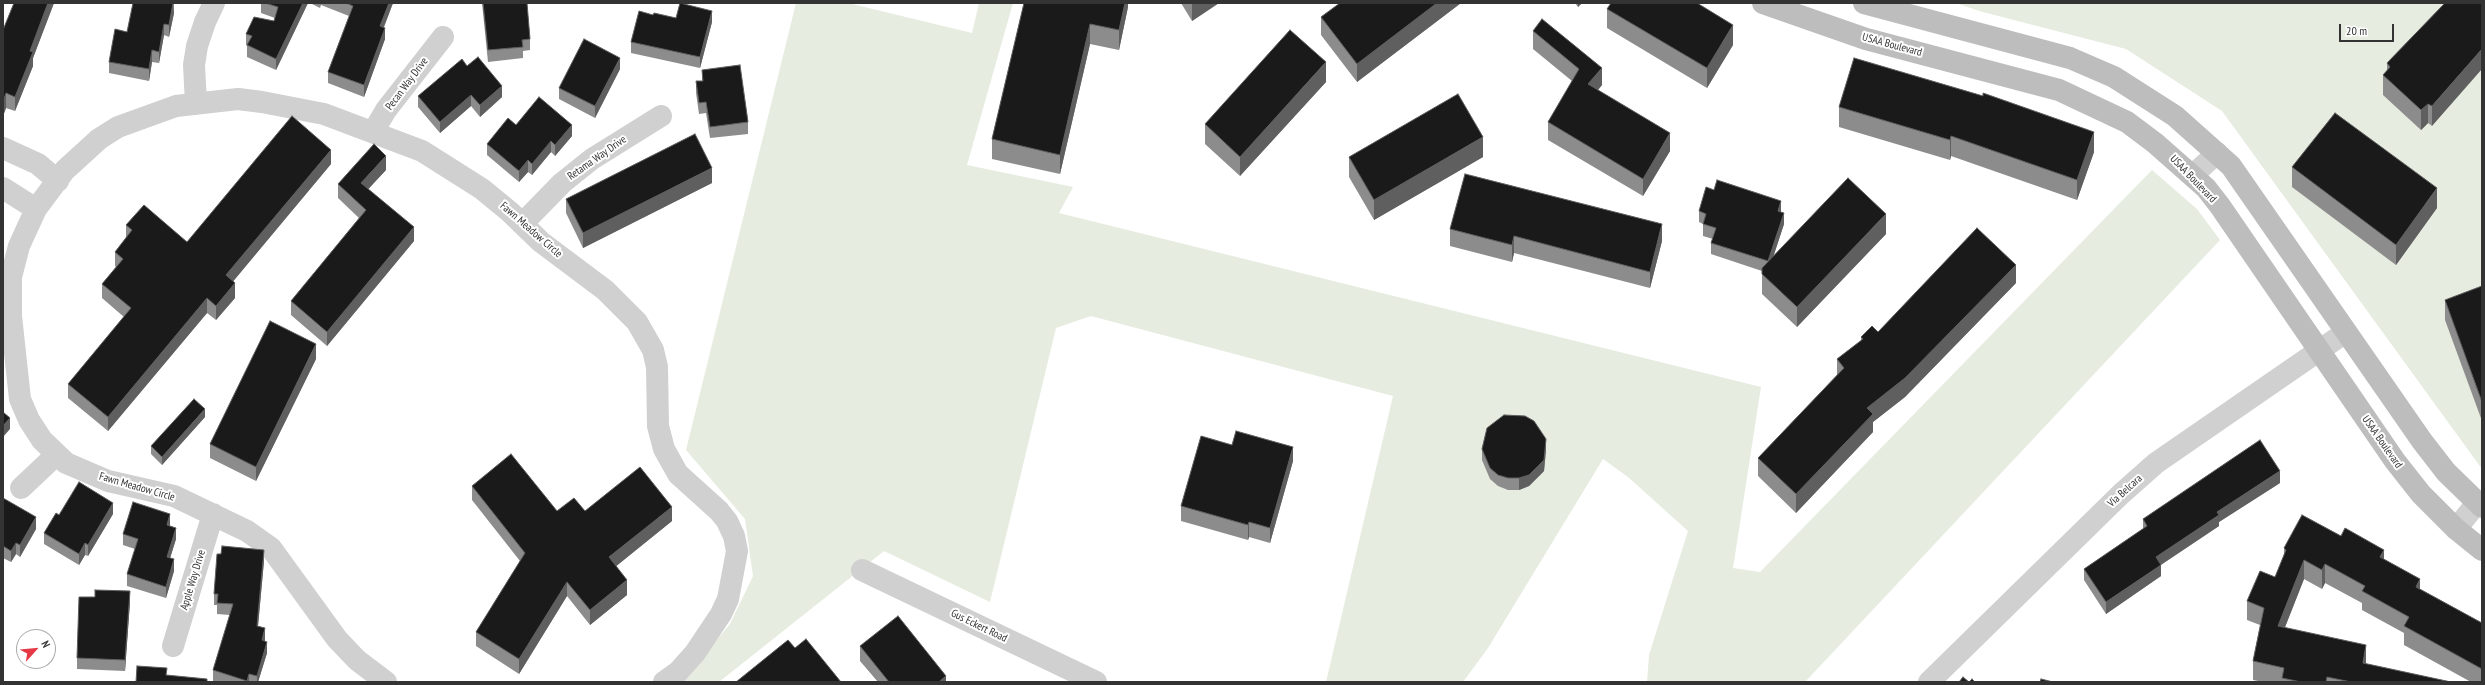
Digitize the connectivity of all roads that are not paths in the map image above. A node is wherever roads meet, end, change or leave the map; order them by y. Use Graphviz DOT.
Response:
graph roads {
  1 [pos="214,3"];
  2 [pos="1763,3"];
  3 [pos="1864,3"];
  4 [pos="1805,10"];
  5 [pos="443,37"];
  6 [pos="196,104"];
  7 [pos="661,116"];
  8 [pos="373,132"];
  9 [pos="3,148"];
  10 [pos="2217,153"];
  11 [pos="2193,176"];
  12 [pos="58,181"];
  13 [pos="3,188"];
  14 [pos="36,209"];
  15 [pos="522,224"];
  16 [pos="7,277"];
  17 [pos="2346,332"];
  18 [pos="2319,350"];
  19 [pos="56,455"];
  20 [pos="21,488"];
  21 [pos="2479,505"];
  22 [pos="213,514"];
  23 [pos="2456,529"];
  24 [pos="2482,550"];
  25 [pos="862,570"];
  26 [pos="173,646"];
  27 [pos="386,682"];
  28 [pos="664,682"];
  29 [pos="1096,682"];
  30 [pos="1929,682"];
  1 -- 6 [label="street"];
  2 -- 4 [label="street, USAA Boulevard"];
  3 -- 10 [label="street"];
  4 -- 11 [label="street, USAA Boulevard"];
  5 -- 8 [label="street, Pecan Way Drive"];
  6 -- 8 [label="street, Fawn Meadow Circle"];
  6 -- 12 [label="street, Fawn Meadow Circle"];
  7 -- 15 [label="street, Retama Way Drive"];
  8 -- 15 [label="street, Fawn Meadow Circle"];
  9 -- 12 [label="street"];
  10 -- 11 [label="street"];
  10 -- 17 [label="street"];
  11 -- 18 [label="street, USAA Boulevard"];
  12 -- 14 [label="street, Fawn Meadow Circle"];
  13 -- 14 [label="street"];
  14 -- 16 [label="street, Fawn Meadow Circle"];
  15 -- 28 [label="street, Fawn Meadow Circle"];
  16 -- 19 [label="street, Fawn Meadow Circle"];
  17 -- 18 [label="street, Via Belcara"];
  17 -- 21 [label="street"];
  18 -- 23 [label="street, USAA Boulevard"];
  18 -- 30 [label="street, Via Belcara"];
  19 -- 20 [label="street"];
  19 -- 22 [label="street, Fawn Meadow Circle"];
  21 -- 23 [label="street"];
  22 -- 26 [label="street, Apple Way Drive"];
  22 -- 27 [label="street, Fawn Meadow Circle"];
  23 -- 24 [label="street, USAA Boulevard"];
  25 -- 29 [label="street, Gus Eckert Road"];
}
